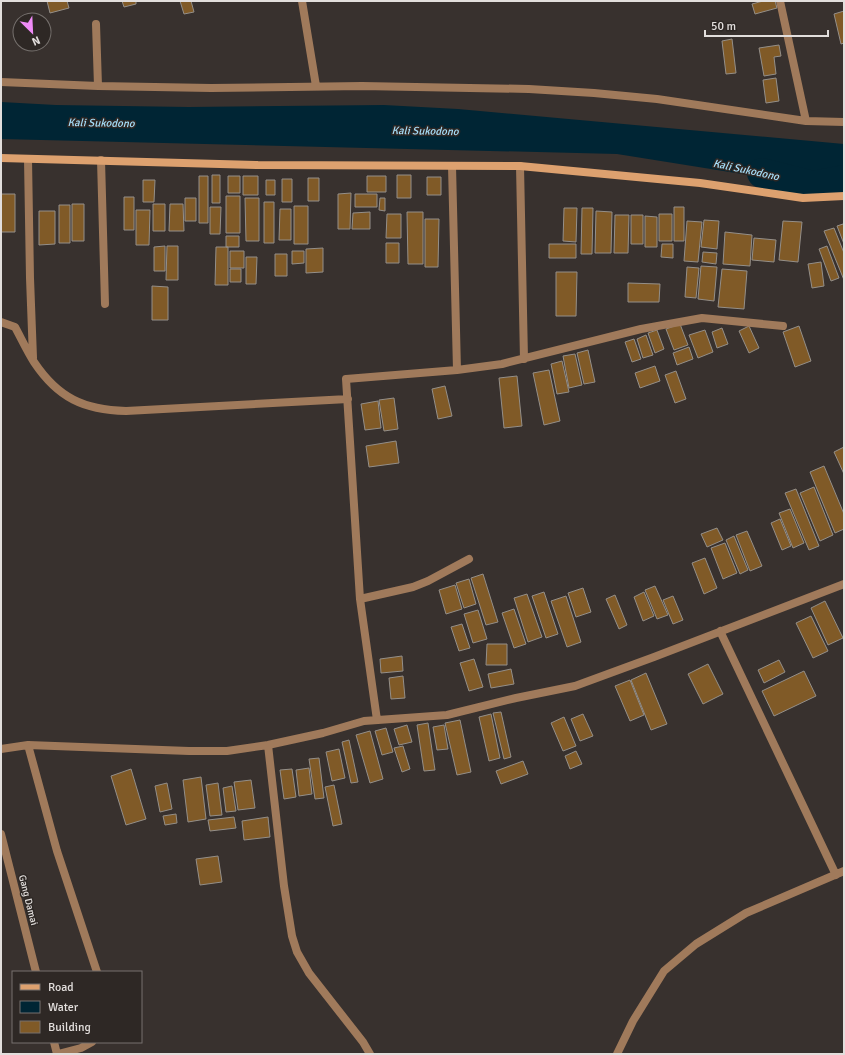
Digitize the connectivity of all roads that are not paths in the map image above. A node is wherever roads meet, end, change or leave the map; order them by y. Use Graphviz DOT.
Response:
graph roads {
  1 [pos="302,1"];
  2 [pos="780,1"];
  3 [pos="96,24"];
  4 [pos="1,82"];
  5 [pos="98,86"];
  6 [pos="316,86"];
  7 [pos="806,121"];
  8 [pos="844,122"];
  9 [pos="1,158"];
  10 [pos="28,159"];
  11 [pos="102,160"];
  12 [pos="452,166"];
  13 [pos="520,166"];
  14 [pos="844,196"];
  15 [pos="105,304"];
  16 [pos="1,322"];
  17 [pos="783,326"];
  18 [pos="524,359"];
  19 [pos="33,361"];
  20 [pos="457,370"];
  21 [pos="348,399"];
  22 [pos="469,559"];
  23 [pos="844,584"];
  24 [pos="360,599"];
  25 [pos="720,631"];
  26 [pos="377,720"];
  27 [pos="28,745"];
  28 [pos="268,745"];
  29 [pos="1,749"];
  30 [pos="1,834"];
  31 [pos="844,871"];
  32 [pos="836,875"];
  33 [pos="36,971"];
  34 [pos="97,971"];
  35 [pos="54,1043"];
  36 [pos="90,1043"];
  37 [pos="57,1054"];
  38 [pos="370,1054"];
  39 [pos="617,1054"];
  1 -- 6 [label="street"];
  2 -- 7 [label="street"];
  3 -- 5 [label="street"];
  4 -- 5 [label="street"];
  5 -- 6 [label="street"];
  6 -- 7 [label="street"];
  7 -- 8 [label="street"];
  9 -- 10 [label="main road"];
  10 -- 11 [label="main road"];
  10 -- 19 [label="street"];
  11 -- 12 [label="main road"];
  11 -- 15 [label="street"];
  12 -- 13 [label="main road"];
  12 -- 20 [label="street"];
  13 -- 14 [label="main road"];
  13 -- 18 [label="street"];
  16 -- 19 [label="street"];
  17 -- 18 [label="street"];
  18 -- 20 [label="street"];
  19 -- 21 [label="street"];
  20 -- 21 [label="street"];
  21 -- 24 [label="street"];
  22 -- 24 [label="street"];
  23 -- 25 [label="street"];
  24 -- 26 [label="street"];
  25 -- 26 [label="street"];
  25 -- 32 [label="street"];
  26 -- 28 [label="street"];
  27 -- 28 [label="street"];
  27 -- 29 [label="street"];
  27 -- 34 [label="street"];
  28 -- 38 [label="street"];
  30 -- 33 [label="street, Gang Damai"];
  31 -- 32 [label="street"];
  32 -- 39 [label="street"];
  35 -- 37 [label="street"];
  36 -- 37 [label="street"];
}
